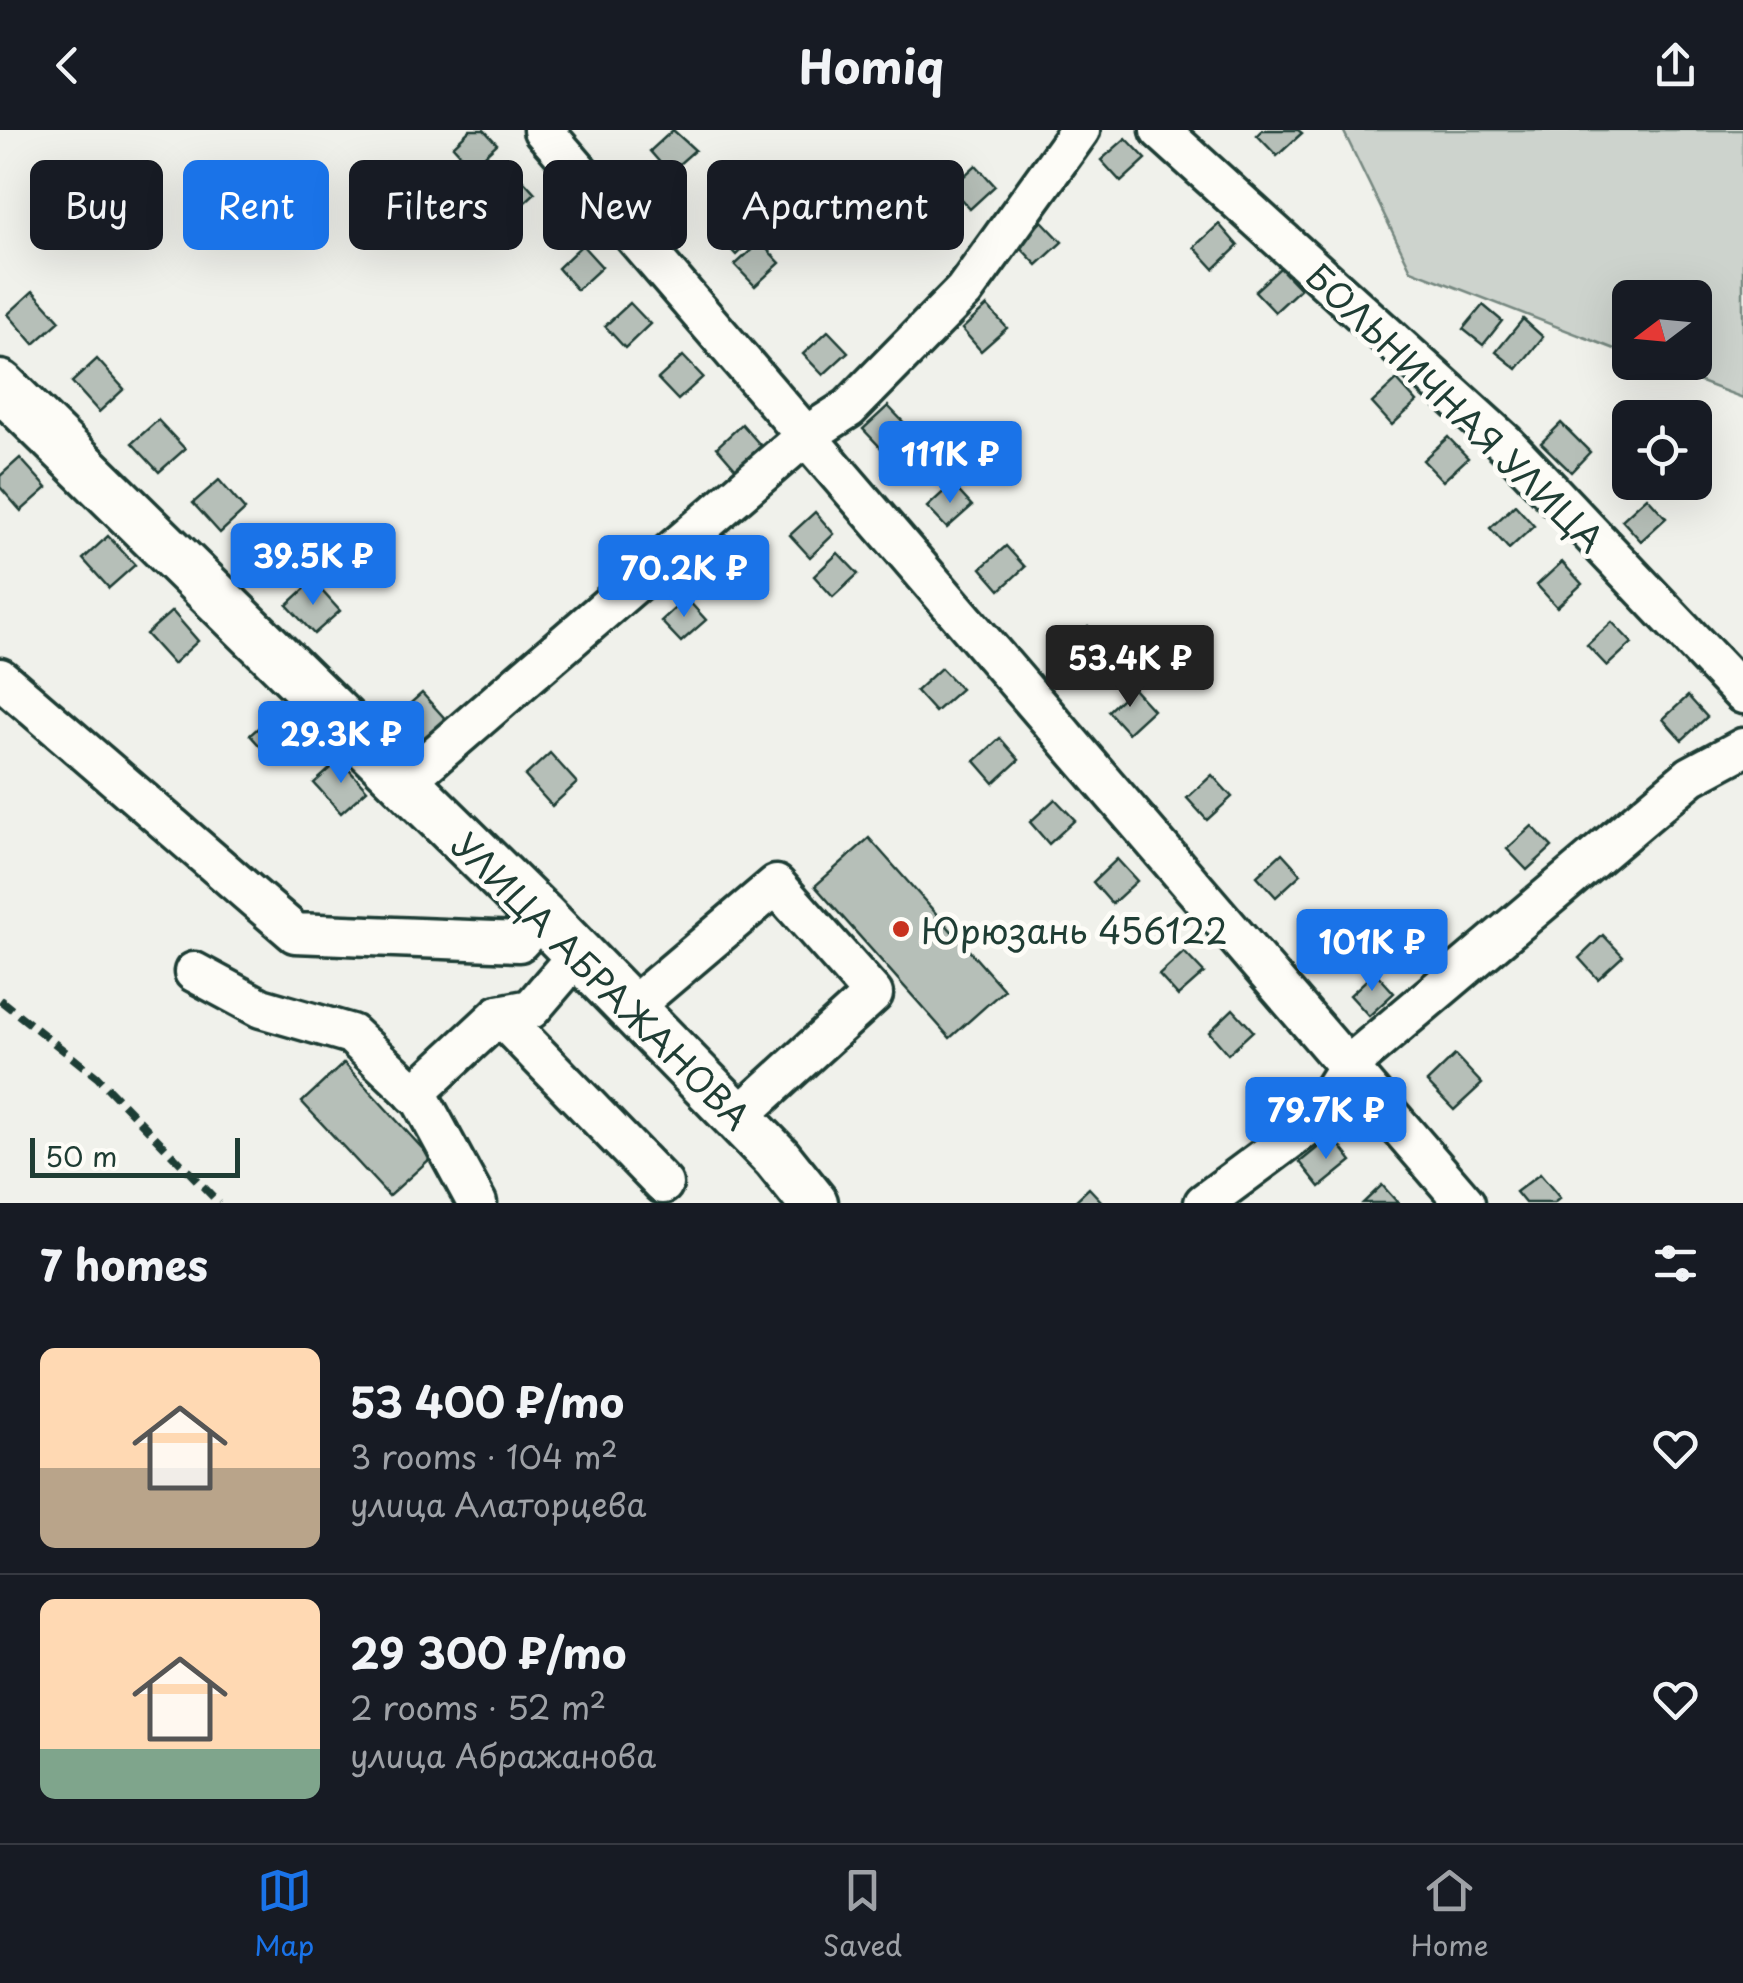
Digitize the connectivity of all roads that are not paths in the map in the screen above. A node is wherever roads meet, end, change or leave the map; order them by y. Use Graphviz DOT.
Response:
graph roads {
  1 [pos="543,130"];
  2 [pos="1080,130"];
  3 [pos="1160,130"];
  4 [pos="0,384"];
  5 [pos="804,437"];
  6 [pos="6,687"];
  7 [pos="1743,694"];
  8 [pos="1743,748"];
  9 [pos="406,781"];
  10 [pos="542,917"];
  11 [pos="578,954"];
  12 [pos="194,972"];
  13 [pos="631,1008"];
  14 [pos="499,1015"];
  15 [pos="1348,1066"];
  16 [pos="414,1094"];
  17 [pos="738,1118"];
  18 [pos="663,1184"];
  19 [pos="476,1203"];
  20 [pos="813,1203"];
  21 [pos="1204,1203"];
  22 [pos="1465,1203"];
  1 -- 5 [label="street"];
  2 -- 5 [label="street"];
  3 -- 7 [label="street, БОЛЬНИЧНАЯ УЛИЦА"];
  4 -- 9 [label="main road, УЛИЦА АБРАЖАНОВА"];
  5 -- 9 [label="street"];
  5 -- 15 [label="street"];
  6 -- 10 [label="street"];
  8 -- 15 [label="street"];
  9 -- 10 [label="main road, УЛИЦА АБРАЖАНОВА"];
  10 -- 11 [label="main road, УЛИЦА АБРАЖАНОВА"];
  11 -- 13 [label="main road, УЛИЦА АБРАЖАНОВА"];
  11 -- 14 [label="street"];
  12 -- 16 [label="street"];
  13 -- 17 [label="main road, УЛИЦА АБРАЖАНОВА"];
  13 -- 17 [label="street"];
  14 -- 16 [label="street"];
  14 -- 18 [label="street"];
  15 -- 21 [label="street"];
  15 -- 22 [label="street"];
  16 -- 19 [label="street"];
  17 -- 20 [label="main road, УЛИЦА АБРАЖАНОВА"];
}
